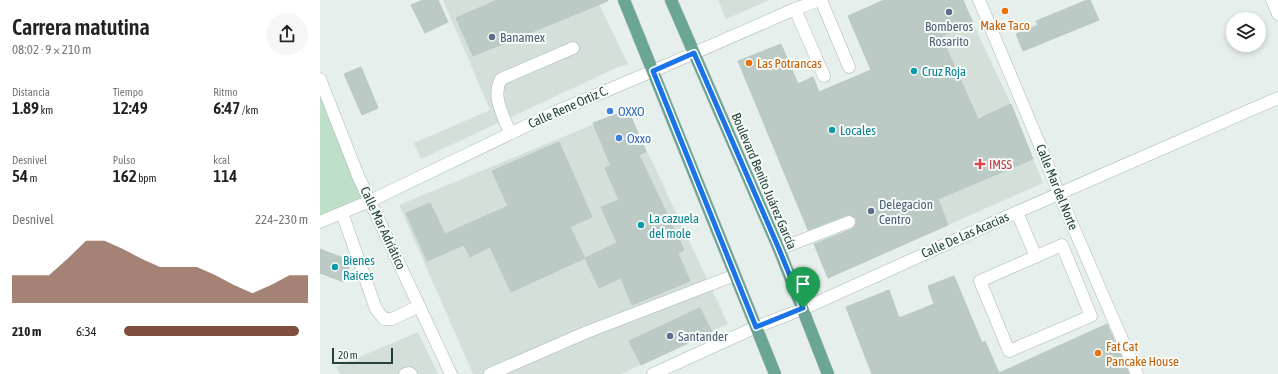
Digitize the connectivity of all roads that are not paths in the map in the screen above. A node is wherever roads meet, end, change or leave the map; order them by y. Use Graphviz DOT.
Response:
graph roads {
  1 [pos="624,0"];
  2 [pos="671,0"];
  3 [pos="820,0"];
  4 [pos="979,0"];
  5 [pos="1272,0"];
  6 [pos="795,9"];
  7 [pos="1278,14"];
  8 [pos="572,48"];
  9 [pos="694,53"];
  10 [pos="849,67"];
  11 [pos="653,71"];
  12 [pos="824,76"];
  13 [pos="320,79"];
  14 [pos="1278,98"];
  15 [pos="510,133"];
  16 [pos="1060,194"];
  17 [pos="370,201"];
  18 [pos="1017,212"];
  19 [pos="342,213"];
  20 [pos="320,222"];
  21 [pos="849,222"];
  22 [pos="779,249"];
  23 [pos="1036,257"];
  24 [pos="735,275"];
  25 [pos="419,306"];
  26 [pos="803,308"];
  27 [pos="756,327"];
  28 [pos="405,374"];
  29 [pos="411,374"];
  30 [pos="451,374"];
  31 [pos="490,374"];
  32 [pos="653,374"];
  33 [pos="775,374"];
  34 [pos="828,374"];
  35 [pos="1137,374"];
  1 -- 11 [label="main road"];
  2 -- 9 [label="main road, Boulevard Benito Juárez García"];
  3 -- 6 [label="street, Calle Rene Ortiz C."];
  3 -- 10 [label="street"];
  4 -- 16 [label="street, Calle Mar del Norte"];
  5 -- 7 [label="street"];
  6 -- 9 [label="street, Calle Rene Ortiz C."];
  6 -- 12 [label="street"];
  8 -- 15 [label="street"];
  9 -- 11 [label="street, Calle Rene Ortiz C."];
  9 -- 22 [label="main road, Boulevard Benito Juárez García"];
  11 -- 15 [label="street, Calle Rene Ortiz C."];
  11 -- 24 [label="main road"];
  13 -- 17 [label="street, Calle Mar Adriático"];
  14 -- 16 [label="street, Calle De Las Acacias"];
  15 -- 17 [label="street, Calle Rene Ortiz C."];
  16 -- 18 [label="street, Calle De Las Acacias"];
  16 -- 35 [label="street, Calle Mar del Norte"];
  17 -- 19 [label="street, Calle Rene Ortiz C."];
  17 -- 25 [label="street, Calle Mar Adriático"];
  18 -- 23 [label="street"];
  18 -- 26 [label="street, Calle De Las Acacias"];
  19 -- 20 [label="street, Calle Rene Ortiz C."];
  19 -- 25 [label="street"];
  21 -- 22 [label="street"];
  22 -- 26 [label="main road, Boulevard Benito Juárez García"];
  23 -- 23 [label="street"];
  24 -- 27 [label="main road"];
  24 -- 31 [label="street"];
  25 -- 30 [label="street, Calle Mar Adriático"];
  26 -- 27 [label="street, Calle De Las Acacias"];
  26 -- 34 [label="main road, Boulevard Benito Juárez García"];
  27 -- 32 [label="street, Calle De Las Acacias"];
  27 -- 33 [label="main road"];
  28 -- 29 [label="street"];
}
